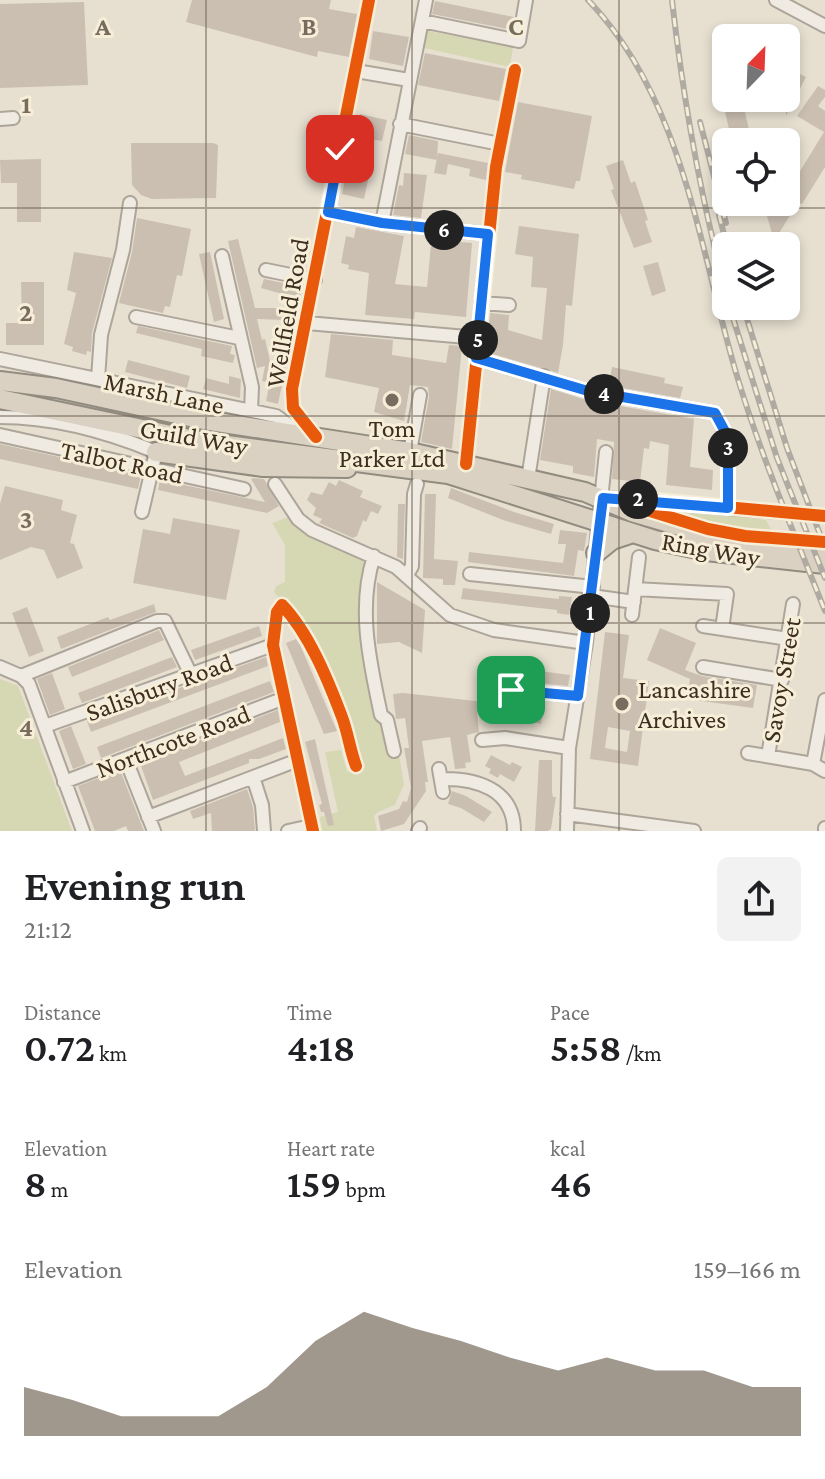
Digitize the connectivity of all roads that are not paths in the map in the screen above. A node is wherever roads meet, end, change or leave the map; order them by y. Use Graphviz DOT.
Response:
graph roads {
  1 [pos="369,0"];
  2 [pos="426,0"];
  3 [pos="526,0"];
  4 [pos="779,1"];
  5 [pos="422,21"];
  6 [pos="825,26"];
  7 [pos="515,70"];
  8 [pos="356,71"];
  9 [pos="409,80"];
  10 [pos="400,124"];
  11 [pos="500,144"];
  12 [pos="130,203"];
  13 [pos="328,212"];
  14 [pos="382,223"];
  15 [pos="488,234"];
  16 [pos="222,256"];
  17 [pos="280,256"];
  18 [pos="315,280"];
  19 [pos="481,303"];
  20 [pos="509,305"];
  21 [pos="136,317"];
  22 [pos="307,323"];
  23 [pos="239,338"];
  24 [pos="478,338"];
  25 [pos="476,358"];
  26 [pos="0,359"];
  27 [pos="544,376"];
  28 [pos="98,379"];
  29 [pos="0,381"];
  30 [pos="420,395"];
  31 [pos="0,399"];
  32 [pos="293,408"];
  33 [pos="251,411"];
  34 [pos="276,416"];
  35 [pos="0,417"];
  36 [pos="0,435"];
  37 [pos="309,436"];
  38 [pos="410,452"];
  39 [pos="606,452"];
  40 [pos="154,460"];
  41 [pos="390,464"];
  42 [pos="466,464"];
  43 [pos="528,479"];
  44 [pos="275,484"];
  45 [pos="244,489"];
  46 [pos="411,490"];
  47 [pos="603,498"];
  48 [pos="728,508"];
  49 [pos="142,512"];
  50 [pos="825,516"];
  51 [pos="600,522"];
  52 [pos="633,533"];
  53 [pos="825,549"];
  54 [pos="596,553"];
  55 [pos="374,556"];
  56 [pos="639,557"];
  57 [pos="825,564"];
  58 [pos="470,574"];
  59 [pos="407,575"];
  60 [pos="592,592"];
  61 [pos="634,602"];
  62 [pos="793,604"];
  63 [pos="703,626"];
  64 [pos="722,629"];
  65 [pos="788,639"];
  66 [pos="586,643"];
  67 [pos="273,645"];
  68 [pos="0,667"];
  69 [pos="703,667"];
  70 [pos="191,675"];
  71 [pos="21,676"];
  72 [pos="782,680"];
  73 [pos="511,690"];
  74 [pos="578,696"];
  75 [pos="282,699"];
  76 [pos="825,700"];
  77 [pos="45,726"];
  78 [pos="482,740"];
  79 [pos="569,748"];
  80 [pos="394,751"];
  81 [pos="748,753"];
  82 [pos="768,756"];
  83 [pos="126,760"];
  84 [pos="298,760"];
  85 [pos="356,766"];
  86 [pos="819,767"];
  87 [pos="253,777"];
  88 [pos="441,780"];
  89 [pos="64,782"];
  90 [pos="567,814"];
  91 [pos="148,817"];
  92 [pos="312,828"];
  93 [pos="83,831"];
  94 [pos="154,831"];
  95 [pos="264,831"];
  96 [pos="288,831"];
  97 [pos="514,831"];
  98 [pos="567,831"];
  99 [pos="694,831"];
  1 -- 8 [label="street, Wellfield Road"];
  2 -- 5 [label="street"];
  3 -- 5 [label="street"];
  4 -- 6 [label="street"];
  5 -- 9 [label="street"];
  7 -- 11 [label="street"];
  8 -- 9 [label="street"];
  8 -- 13 [label="street, Wellfield Road"];
  9 -- 10 [label="street"];
  10 -- 11 [label="street"];
  10 -- 14 [label="street"];
  11 -- 15 [label="street"];
  12 -- 28 [label="street"];
  13 -- 14 [label="street"];
  13 -- 18 [label="street, Wellfield Road"];
  14 -- 15 [label="street"];
  15 -- 19 [label="street"];
  16 -- 23 [label="street"];
  17 -- 18 [label="street"];
  18 -- 22 [label="street, Wellfield Road"];
  19 -- 20 [label="street"];
  19 -- 24 [label="street"];
  21 -- 23 [label="street"];
  22 -- 24 [label="street"];
  22 -- 32 [label="street, Wellfield Road"];
  23 -- 33 [label="street"];
  24 -- 25 [label="street"];
  25 -- 27 [label="street"];
  25 -- 42 [label="street"];
  26 -- 28 [label="street, Marsh Lane"];
  27 -- 43 [label="street"];
  27 -- 48 [label="street"];
  28 -- 33 [label="street, Marsh Lane"];
  29 -- 37 [label="highway, Guild Way"];
  30 -- 38 [label="street"];
  31 -- 41 [label="highway, Guild Way"];
  32 -- 34 [label="street, Wellfield Road"];
  32 -- 37 [label="street, Wellfield Road"];
  33 -- 34 [label="street, Marsh Lane"];
  34 -- 37 [label="street, Marsh Lane"];
  35 -- 40 [label="street"];
  36 -- 40 [label="street, Talbot Road"];
  37 -- 38 [label="highway, Marsh Lane"];
  38 -- 42 [label="highway, Marsh Lane"];
  39 -- 47 [label="street"];
  40 -- 41 [label="highway"];
  40 -- 45 [label="street, Talbot Road"];
  40 -- 49 [label="street"];
  41 -- 51 [label="highway"];
  42 -- 43 [label="highway, Marsh Lane"];
  43 -- 47 [label="highway, Marsh Lane"];
  44 -- 55 [label="street"];
  46 -- 59 [label="street"];
  47 -- 48 [label="street, Marsh Lane"];
  47 -- 51 [label="street"];
  47 -- 53 [label="highway, Ring Way"];
  48 -- 50 [label="street, Marsh Lane"];
  51 -- 52 [label="highway, Ring Way"];
  51 -- 54 [label="street"];
  52 -- 54 [label="highway"];
  52 -- 57 [label="highway, Ring Way"];
  54 -- 60 [label="street"];
  55 -- 59 [label="street"];
  55 -- 80 [label="street"];
  56 -- 61 [label="street"];
  58 -- 60 [label="street"];
  59 -- 66 [label="street"];
  60 -- 61 [label="street"];
  60 -- 66 [label="street"];
  61 -- 64 [label="street"];
  62 -- 65 [label="street, Savoy Street"];
  63 -- 64 [label="street"];
  64 -- 65 [label="street"];
  65 -- 72 [label="street, Savoy Street"];
  66 -- 74 [label="street"];
  67 -- 70 [label="street, Salisbury Road"];
  67 -- 75 [label="street"];
  67 -- 85 [label="street"];
  68 -- 71 [label="street"];
  69 -- 72 [label="street"];
  70 -- 71 [label="street"];
  70 -- 77 [label="street, Salisbury Road"];
  71 -- 77 [label="street"];
  72 -- 82 [label="street, Savoy Street"];
  73 -- 74 [label="street"];
  74 -- 79 [label="street"];
  75 -- 83 [label="street, Northcote Road"];
  75 -- 84 [label="street"];
  76 -- 86 [label="street"];
  77 -- 89 [label="street"];
  78 -- 79 [label="street"];
  79 -- 90 [label="street"];
  81 -- 82 [label="street"];
  82 -- 86 [label="street"];
  83 -- 89 [label="street, Northcote Road"];
  83 -- 91 [label="street"];
  84 -- 87 [label="street"];
  84 -- 92 [label="street"];
  87 -- 91 [label="street"];
  87 -- 95 [label="street"];
  88 -- 97 [label="street"];
  89 -- 93 [label="street"];
  90 -- 98 [label="street"];
  90 -- 99 [label="street"];
  91 -- 94 [label="street"];
  92 -- 96 [label="street"];
}
